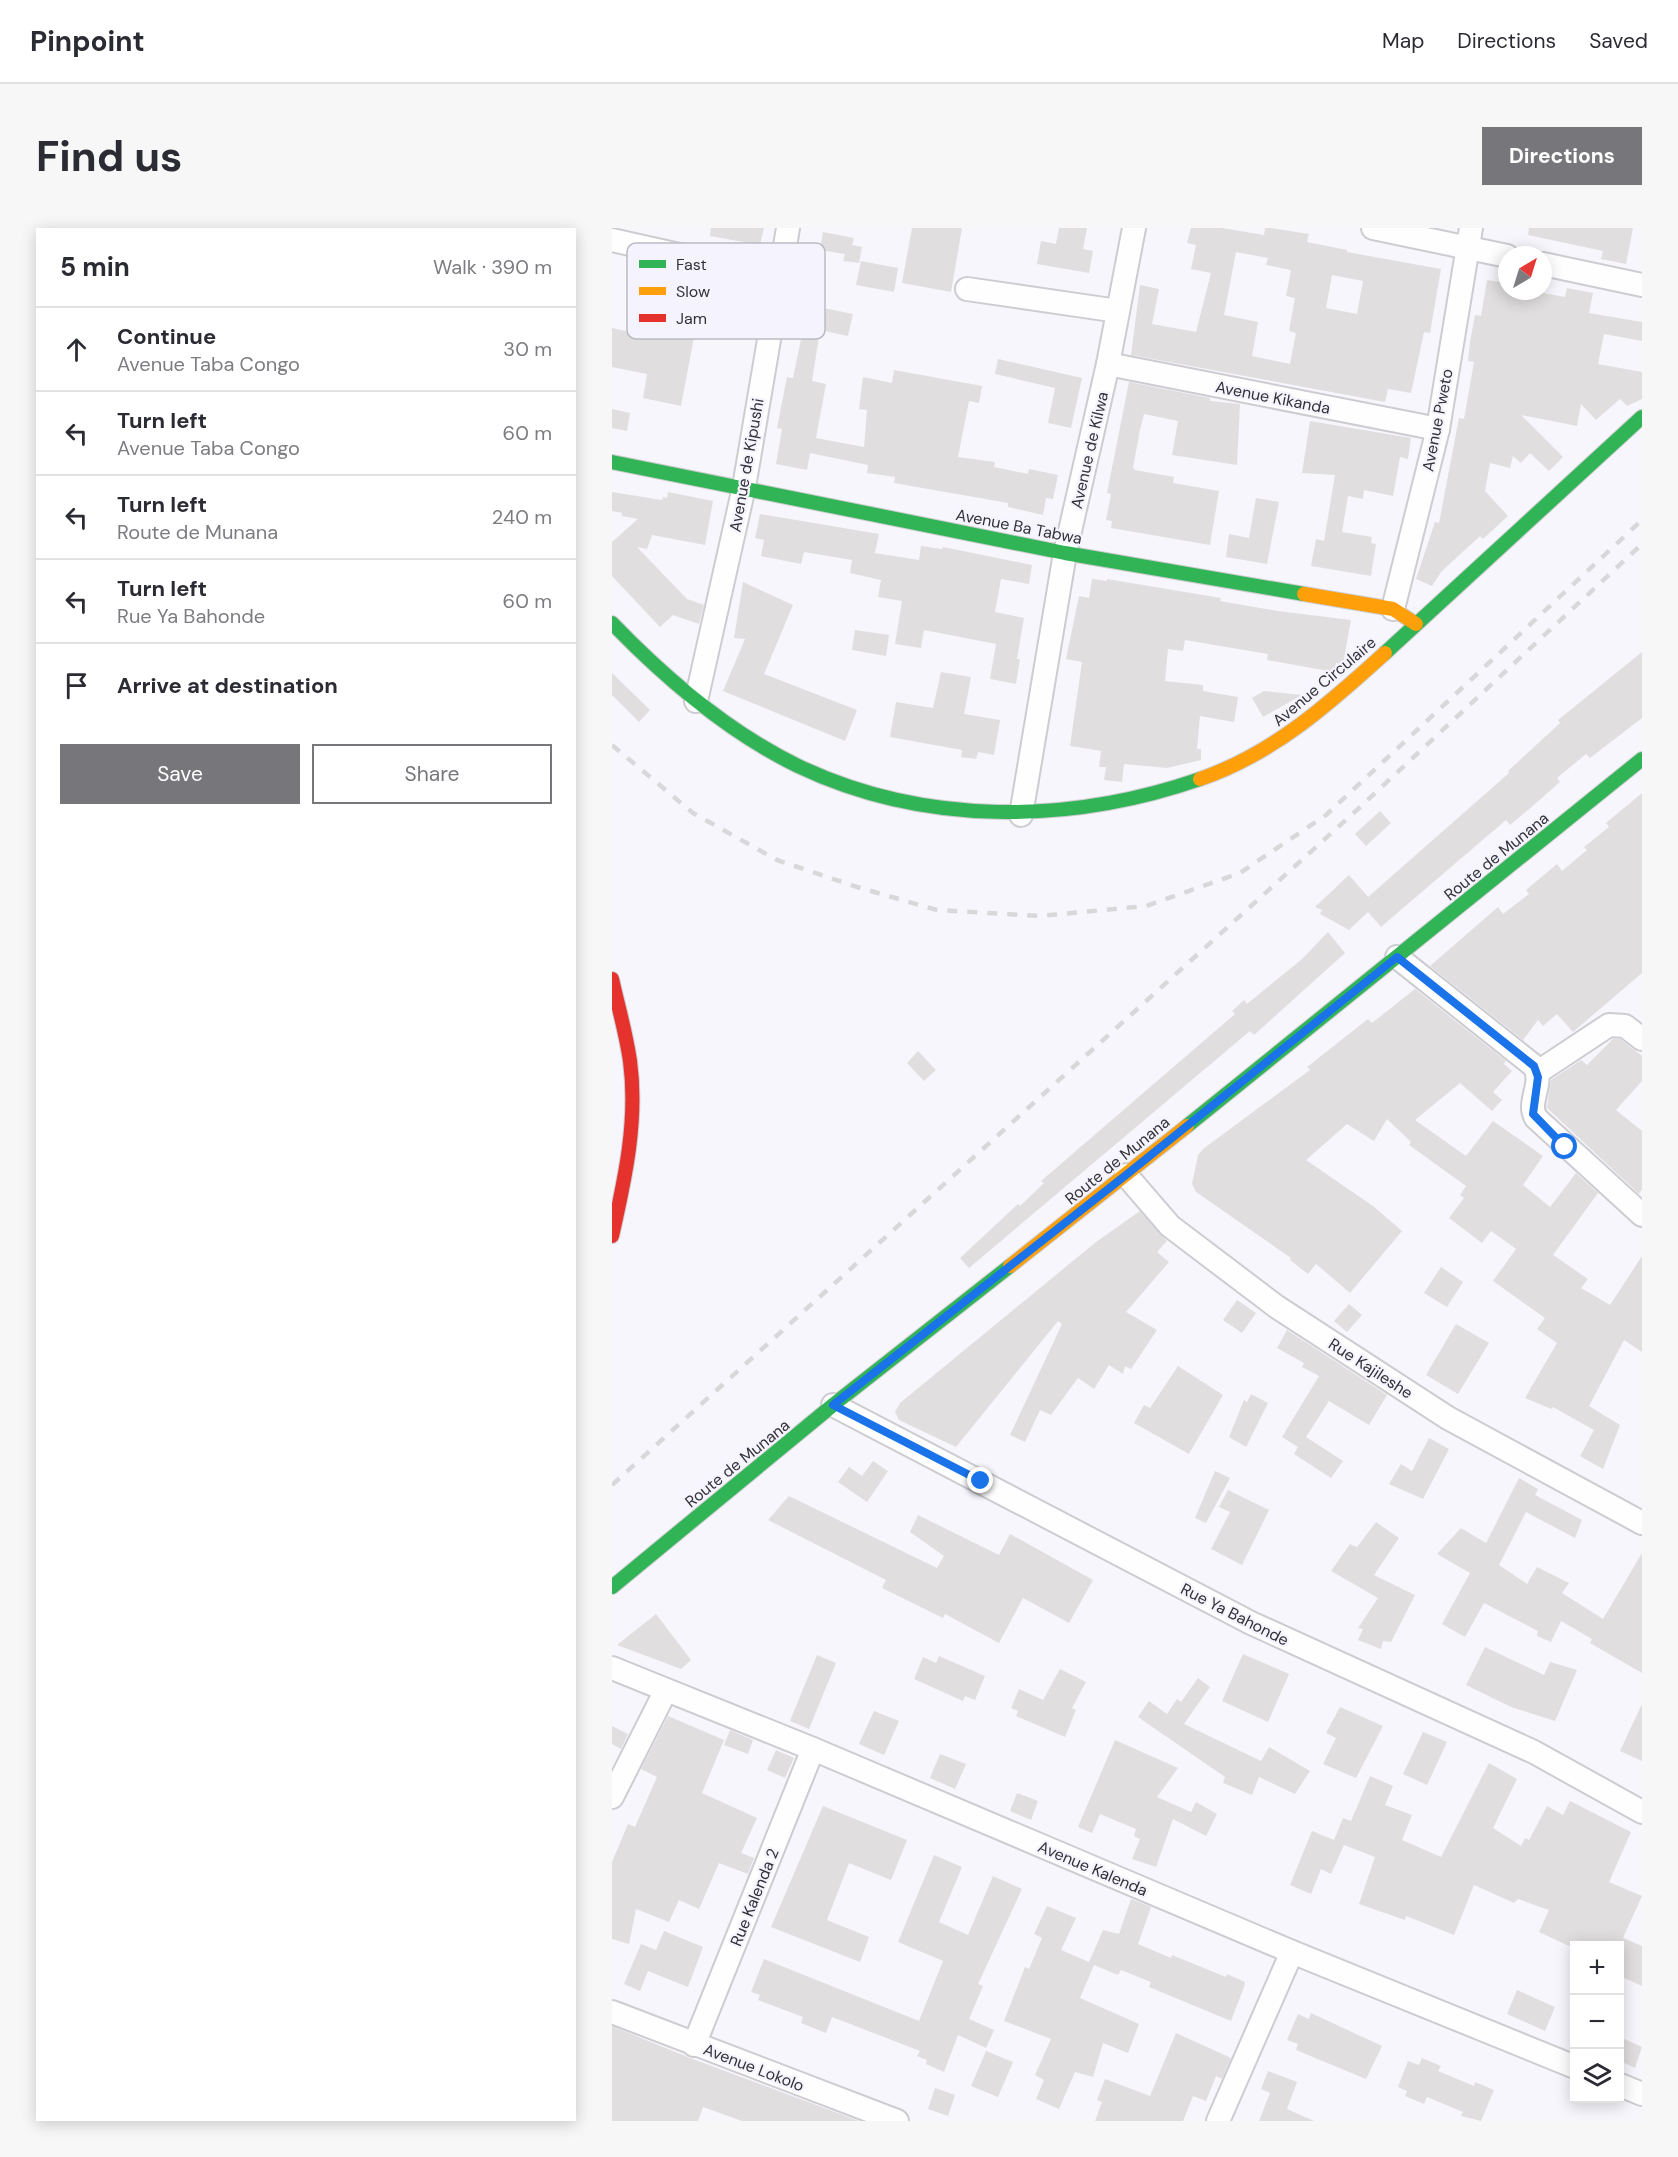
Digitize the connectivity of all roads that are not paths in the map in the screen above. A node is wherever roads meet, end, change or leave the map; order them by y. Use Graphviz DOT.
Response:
graph roads {
  1 [pos="788,228"];
  2 [pos="1134,228"];
  3 [pos="1373,228"];
  4 [pos="1469,238"];
  5 [pos="612,240"];
  6 [pos="627,243"];
  7 [pos="785,243"];
  8 [pos="1498,252"];
  9 [pos="1552,266"];
  10 [pos="1642,285"];
  11 [pos="967,289"];
  12 [pos="1118,311"];
  13 [pos="768,339"];
  14 [pos="1108,364"];
  15 [pos="1642,417"];
  16 [pos="1438,429"];
  17 [pos="612,462"];
  18 [pos="744,487"];
  19 [pos="1065,553"];
  20 [pos="1393,609"];
  21 [pos="612,623"];
  22 [pos="1416,624"];
  23 [pos="696,701"];
  24 [pos="1642,759"];
  25 [pos="1021,814"];
  26 [pos="1397,957"];
  27 [pos="612,979"];
  28 [pos="1642,1039"];
  29 [pos="1538,1072"];
  30 [pos="1126,1175"];
  31 [pos="1642,1215"];
  32 [pos="612,1236"];
  33 [pos="833,1405"];
  34 [pos="1642,1523"];
  35 [pos="612,1587"];
  36 [pos="612,1668"];
  37 [pos="666,1690"];
  38 [pos="813,1749"];
  39 [pos="612,1797"];
  40 [pos="1642,1812"];
  41 [pos="1292,1952"];
  42 [pos="612,2012"];
  43 [pos="694,2044"];
  44 [pos="1570,2065"];
  45 [pos="1624,2087"];
  46 [pos="1642,2094"];
  47 [pos="897,2121"];
  48 [pos="1218,2121"];
  1 -- 7 [label="street, Avenue de Kipushi"];
  2 -- 12 [label="street, Avenue de Kilwa"];
  3 -- 4 [label="street"];
  4 -- 8 [label="street"];
  4 -- 16 [label="street, Avenue Pweto"];
  5 -- 6 [label="street"];
  9 -- 10 [label="street"];
  11 -- 12 [label="street"];
  12 -- 14 [label="street, Avenue de Kilwa"];
  13 -- 18 [label="street, Avenue de Kipushi"];
  14 -- 16 [label="street, Avenue Kikanda"];
  14 -- 19 [label="street, Avenue de Kilwa"];
  15 -- 22 [label="street, Avenue Circulaire"];
  16 -- 20 [label="street, Avenue Pweto"];
  17 -- 18 [label="street, Avenue Ba Tabwa"];
  18 -- 19 [label="street, Avenue Ba Tabwa"];
  18 -- 23 [label="street, Avenue de Kipushi"];
  19 -- 20 [label="street, Avenue Ba Tabwa"];
  19 -- 25 [label="street, Avenue de Kilwa"];
  20 -- 22 [label="street, Avenue Ba Tabwa"];
  21 -- 23 [label="street, Avenue Circulaire"];
  22 -- 25 [label="street, Avenue Circulaire"];
  23 -- 25 [label="street, Avenue Circulaire"];
  24 -- 26 [label="street, Route de Munana"];
  26 -- 29 [label="street"];
  26 -- 30 [label="street, Route de Munana"];
  27 -- 32 [label="street"];
  28 -- 29 [label="street"];
  29 -- 31 [label="street"];
  30 -- 33 [label="street, Route de Munana"];
  30 -- 34 [label="street, Rue Kajileshe"];
  33 -- 35 [label="street, Route de Munana"];
  33 -- 40 [label="street, Rue Ya Bahonde"];
  36 -- 37 [label="street, Avenue Kalenda"];
  37 -- 38 [label="street, Avenue Kalenda"];
  37 -- 39 [label="street"];
  38 -- 41 [label="street, Avenue Kalenda"];
  38 -- 43 [label="street, Rue Kalenda 2"];
  41 -- 44 [label="street, Avenue Kalenda"];
  41 -- 48 [label="street"];
  42 -- 43 [label="street, Avenue Lokolo"];
  43 -- 47 [label="street, Avenue Lokolo"];
  45 -- 46 [label="street"];
}
